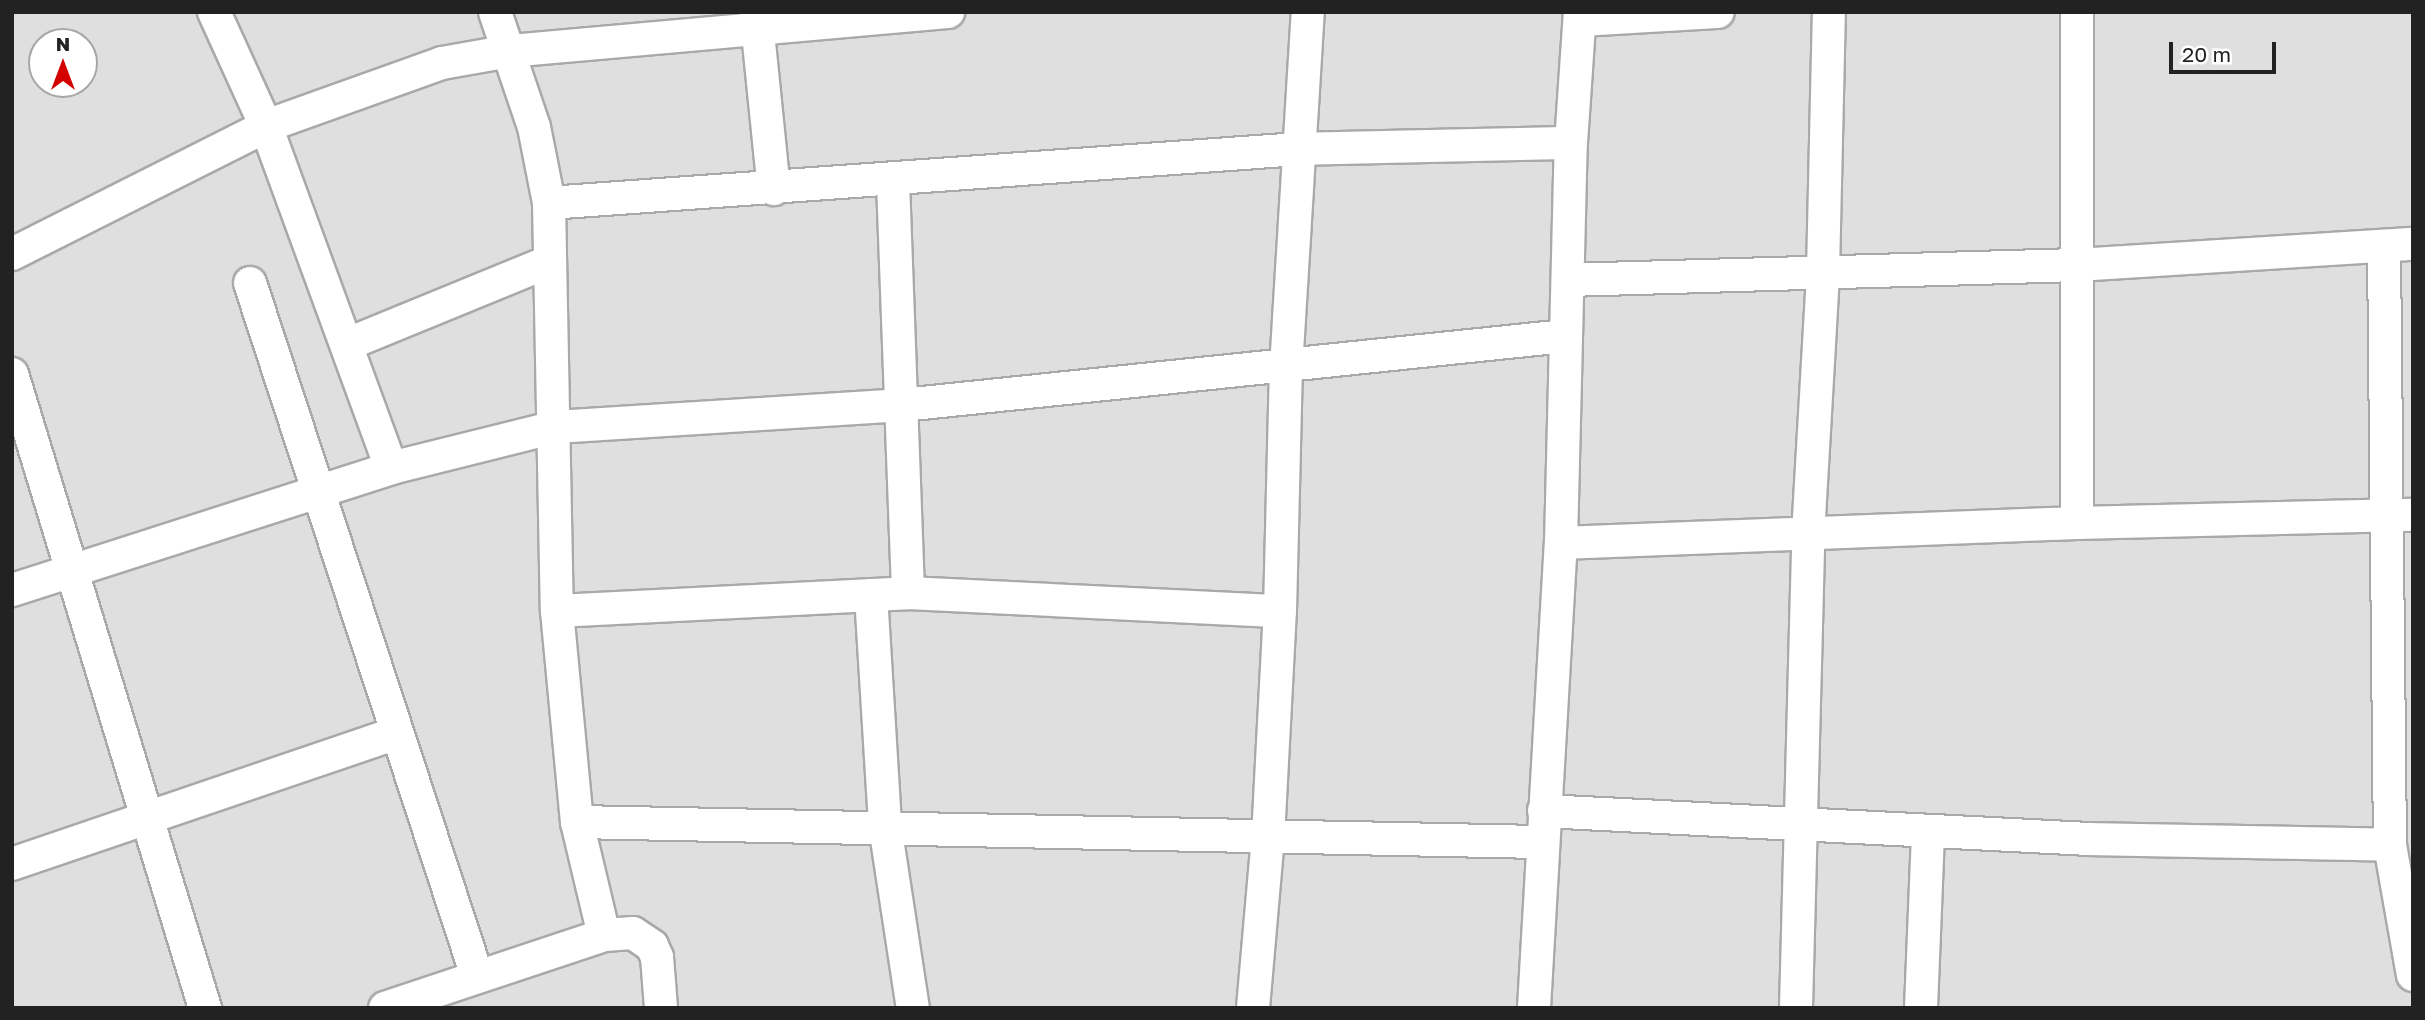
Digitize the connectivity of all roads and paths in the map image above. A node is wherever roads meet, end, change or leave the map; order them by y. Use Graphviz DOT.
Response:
graph roads {
  1 [pos="214,12"];
  2 [pos="495,12"];
  3 [pos="948,12"];
  4 [pos="1308,12"];
  5 [pos="1718,12"];
  6 [pos="1829,12"];
  7 [pos="2077,12"];
  8 [pos="1580,16"];
  9 [pos="758,22"];
  10 [pos="510,51"];
  11 [pos="266,126"];
  12 [pos="1571,143"];
  13 [pos="1298,149"];
  14 [pos="893,182"];
  15 [pos="774,189"];
  16 [pos="549,204"];
  17 [pos="2398,245"];
  18 [pos="12,254"];
  19 [pos="550,261"];
  20 [pos="2077,265"];
  21 [pos="1823,272"];
  22 [pos="1568,280"];
  23 [pos="250,283"];
  24 [pos="1565,336"];
  25 [pos="348,344"];
  26 [pos="1286,368"];
  27 [pos="12,373"];
  28 [pos="903,405"];
  29 [pos="555,427"];
  30 [pos="391,468"];
  31 [pos="317,494"];
  32 [pos="2398,516"];
  33 [pos="2077,523"];
  34 [pos="1808,535"];
  35 [pos="1561,543"];
  36 [pos="73,573"];
  37 [pos="12,590"];
  38 [pos="908,593"];
  39 [pos="872,595"];
  40 [pos="556,611"];
  41 [pos="1280,611"];
  42 [pos="396,733"];
  43 [pos="1544,811"];
  44 [pos="146,820"];
  45 [pos="576,822"];
  46 [pos="885,826"];
  47 [pos="1804,826"];
  48 [pos="1928,831"];
  49 [pos="1268,838"];
  50 [pos="1542,842"];
  51 [pos="2390,845"];
  52 [pos="12,864"];
  53 [pos="604,935"];
  54 [pos="2413,975"];
  55 [pos="477,976"];
  56 [pos="205,1008"];
  57 [pos="385,1008"];
  58 [pos="661,1008"];
  59 [pos="914,1008"];
  60 [pos="1253,1008"];
  61 [pos="1534,1008"];
  62 [pos="1796,1008"];
  63 [pos="1921,1008"];
  1 -- 11 [label="street"];
  2 -- 10 [label="street"];
  3 -- 9 [label="street"];
  4 -- 13 [label="street"];
  5 -- 8 [label="street"];
  6 -- 21 [label="street"];
  7 -- 20 [label="street"];
  8 -- 12 [label="street"];
  9 -- 10 [label="street"];
  9 -- 15 [label="street"];
  10 -- 11 [label="street"];
  10 -- 16 [label="street"];
  11 -- 18 [label="street"];
  11 -- 25 [label="street"];
  12 -- 13 [label="street"];
  12 -- 22 [label="street"];
  13 -- 14 [label="street"];
  13 -- 26 [label="street"];
  14 -- 15 [label="street"];
  14 -- 28 [label="street"];
  15 -- 16 [label="street"];
  16 -- 19 [label="street"];
  17 -- 20 [label="street"];
  17 -- 32 [label="street"];
  19 -- 25 [label="street"];
  19 -- 29 [label="street"];
  20 -- 21 [label="street"];
  20 -- 33 [label="street"];
  21 -- 22 [label="street"];
  21 -- 34 [label="street"];
  22 -- 24 [label="street"];
  23 -- 31 [label="street"];
  24 -- 26 [label="street"];
  24 -- 35 [label="street"];
  25 -- 30 [label="street"];
  26 -- 28 [label="street"];
  26 -- 41 [label="street"];
  27 -- 36 [label="street"];
  28 -- 29 [label="street"];
  28 -- 38 [label="street"];
  29 -- 30 [label="street"];
  29 -- 40 [label="street"];
  30 -- 31 [label="street"];
  31 -- 36 [label="street"];
  31 -- 42 [label="street"];
  32 -- 33 [label="street"];
  32 -- 51 [label="street"];
  33 -- 34 [label="street"];
  34 -- 35 [label="street"];
  34 -- 47 [label="street"];
  35 -- 43 [label="street"];
  36 -- 37 [label="street"];
  36 -- 44 [label="street"];
  38 -- 39 [label="street"];
  38 -- 41 [label="street"];
  39 -- 40 [label="street"];
  39 -- 46 [label="street"];
  40 -- 45 [label="street"];
  41 -- 49 [label="street"];
  42 -- 44 [label="street"];
  42 -- 55 [label="street"];
  43 -- 47 [label="street"];
  43 -- 50 [label="street"];
  44 -- 52 [label="street"];
  44 -- 56 [label="street"];
  45 -- 46 [label="street"];
  45 -- 53 [label="street"];
  46 -- 49 [label="street"];
  46 -- 59 [label="street"];
  47 -- 48 [label="street"];
  47 -- 62 [label="street"];
  48 -- 51 [label="street"];
  48 -- 63 [label="street"];
  49 -- 50 [label="street"];
  49 -- 60 [label="street"];
  50 -- 61 [label="street"];
  51 -- 54 [label="street"];
  53 -- 55 [label="street"];
  53 -- 58 [label="street"];
  55 -- 57 [label="street"];
}
